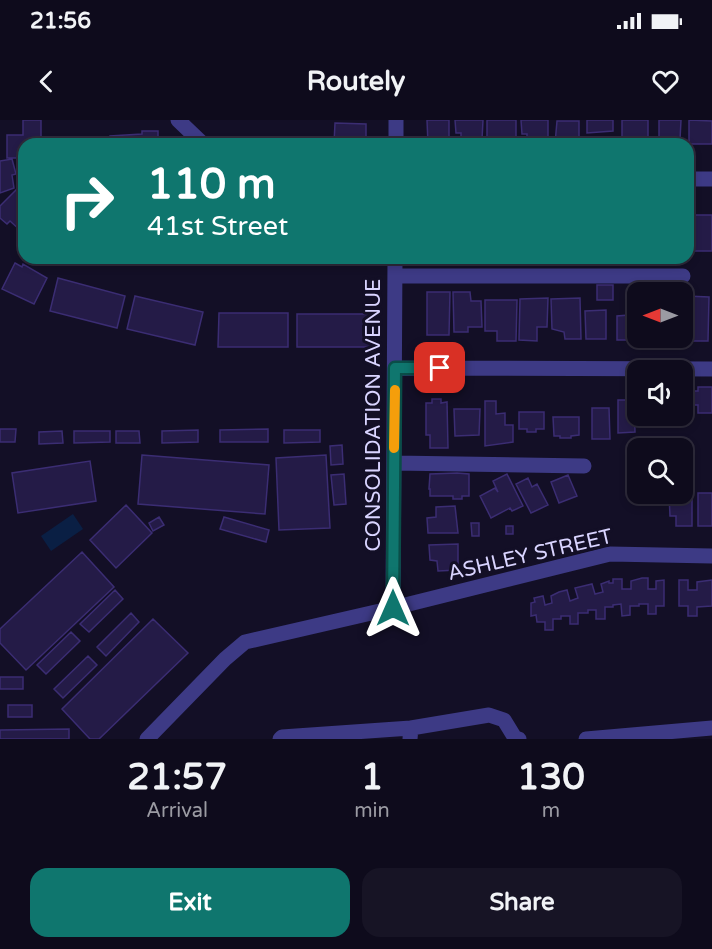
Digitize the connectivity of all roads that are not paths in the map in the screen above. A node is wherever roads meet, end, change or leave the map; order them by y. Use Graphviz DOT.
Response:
graph roads {
  1 [pos="178,120"];
  2 [pos="396,120"];
  3 [pos="197,138"];
  4 [pos="396,138"];
  5 [pos="694,179"];
  6 [pos="712,179"];
  7 [pos="396,264"];
  8 [pos="395,276"];
  9 [pos="683,276"];
  10 [pos="395,368"];
  11 [pos="712,369"];
  12 [pos="394,463"];
  13 [pos="584,466"];
  14 [pos="712,556"];
  15 [pos="393,608"];
  16 [pos="712,728"];
  17 [pos="410,733"];
  18 [pos="147,739"];
  19 [pos="280,739"];
  20 [pos="519,739"];
  21 [pos="586,739"];
  1 -- 3 [label="street"];
  2 -- 4 [label="street"];
  5 -- 6 [label="street"];
  7 -- 8 [label="street, CONSOLIDATION AVENUE"];
  8 -- 9 [label="street"];
  8 -- 10 [label="street, CONSOLIDATION AVENUE"];
  10 -- 11 [label="street"];
  10 -- 12 [label="street, CONSOLIDATION AVENUE"];
  12 -- 13 [label="street"];
  12 -- 15 [label="street, CONSOLIDATION AVENUE"];
  14 -- 15 [label="street, ASHLEY STREET"];
  15 -- 18 [label="street, ASHLEY STREET"];
  16 -- 21 [label="street"];
  17 -- 19 [label="street"];
  17 -- 20 [label="street"];
}
